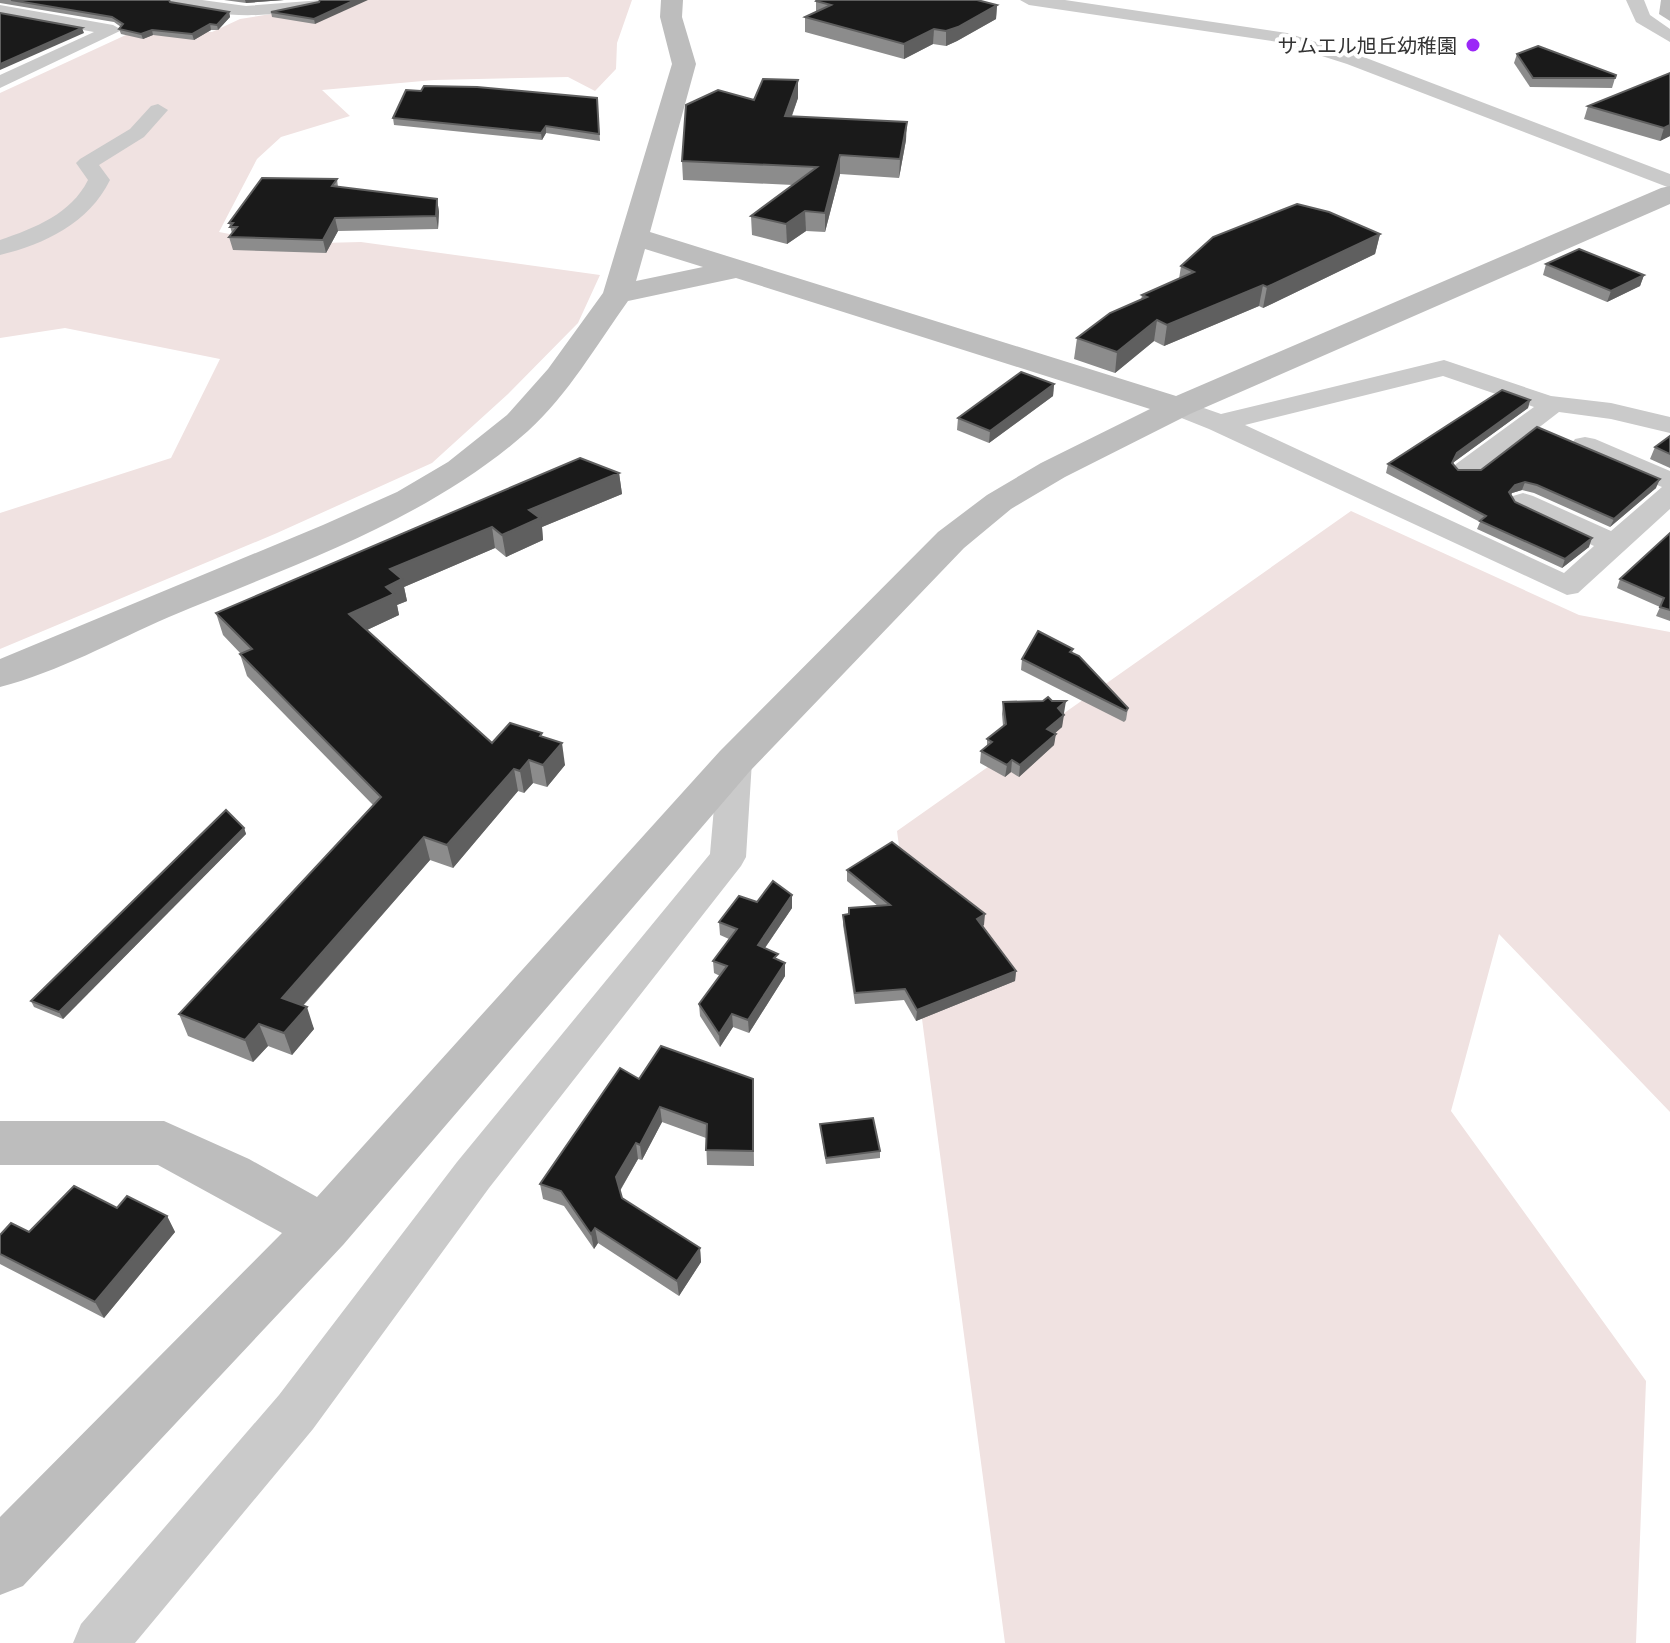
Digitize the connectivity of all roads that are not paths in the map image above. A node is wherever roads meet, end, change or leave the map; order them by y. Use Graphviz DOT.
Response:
graph roads {
  1 [pos="178,0"];
  2 [pos="313,0"];
  3 [pos="672,0"];
  4 [pos="1029,0"];
  5 [pos="1635,0"];
  6 [pos="207,2"];
  7 [pos="1670,2"];
  8 [pos="0,10"];
  9 [pos="1670,14"];
  10 [pos="24,15"];
  11 [pos="0,25"];
  12 [pos="1670,37"];
  13 [pos="0,82"];
  14 [pos="158,110"];
  15 [pos="1670,182"];
  16 [pos="1670,194"];
  17 [pos="633,236"];
  18 [pos="0,248"];
  19 [pos="733,269"];
  20 [pos="618,294"];
  21 [pos="1547,403"];
  22 [pos="1178,407"];
  23 [pos="1219,423"];
  24 [pos="1670,425"];
  25 [pos="1585,445"];
  26 [pos="1466,470"];
  27 [pos="1667,498"];
  28 [pos="1523,502"];
  29 [pos="1614,544"];
  30 [pos="0,674"];
  31 [pos="735,761"];
  32 [pos="0,1143"];
  33 [pos="323,1228"];
  34 [pos="0,1563"];
  35 [pos="100,1643"];
  1 -- 6 [label="street"];
  2 -- 6 [label="street"];
  3 -- 17 [label="street"];
  4 -- 15 [label="street"];
  5 -- 12 [label="street"];
  7 -- 9 [label="street"];
  8 -- 10 [label="street"];
  10 -- 11 [label="street"];
  10 -- 13 [label="street"];
  14 -- 18 [label="street"];
  16 -- 22 [label="street"];
  17 -- 19 [label="street"];
  17 -- 20 [label="street"];
  19 -- 20 [label="street"];
  19 -- 22 [label="street"];
  20 -- 30 [label="street"];
  21 -- 23 [label="street"];
  21 -- 24 [label="street"];
  21 -- 26 [label="street"];
  22 -- 23 [label="street"];
  22 -- 31 [label="street"];
  23 -- 29 [label="street"];
  25 -- 27 [label="street"];
  27 -- 29 [label="street"];
  28 -- 29 [label="street"];
  31 -- 33 [label="street"];
  31 -- 35 [label="street"];
  32 -- 33 [label="street"];
  33 -- 34 [label="street"];
}
